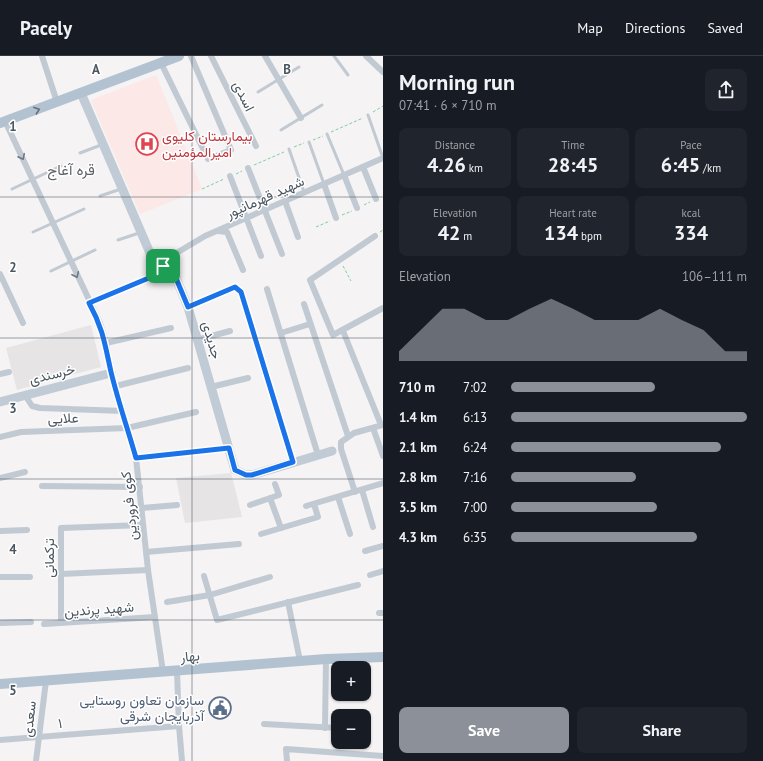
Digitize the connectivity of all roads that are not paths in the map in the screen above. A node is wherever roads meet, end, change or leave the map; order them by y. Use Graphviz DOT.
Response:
graph roads {
  1 [pos="42,56"];
  2 [pos="177,56"];
  3 [pos="191,56"];
  4 [pos="212,56"];
  5 [pos="265,56"];
  6 [pos="334,56"];
  7 [pos="366,56"];
  8 [pos="161,63"];
  9 [pos="299,67"];
  10 [pos="383,72"];
  11 [pos="348,75"];
  12 [pos="279,80"];
  13 [pos="258,92"];
  14 [pos="81,93"];
  15 [pos="57,102"];
  16 [pos="322,105"];
  17 [pos="368,115"];
  18 [pos="301,118"];
  19 [pos="3,122"];
  20 [pos="281,130"];
  21 [pos="327,134"];
  22 [pos="309,142"];
  23 [pos="103,144"];
  24 [pos="256,146"];
  25 [pos="289,149"];
  26 [pos="80,153"];
  27 [pos="383,158"];
  28 [pos="61,166"];
  29 [pos="362,167"];
  30 [pos="248,168"];
  31 [pos="344,175"];
  32 [pos="230,176"];
  33 [pos="33,179"];
  34 [pos="324,184"];
  35 [pos="122,188"];
  36 [pos="12,189"];
  37 [pos="304,192"];
  38 [pos="100,196"];
  39 [pos="376,199"];
  40 [pos="285,201"];
  41 [pos="356,208"];
  42 [pos="84,209"];
  43 [pos="266,210"];
  44 [pos="246,218"];
  45 [pos="336,218"];
  46 [pos="53,223"];
  47 [pos="216,231"];
  48 [pos="33,232"];
  49 [pos="141,232"];
  50 [pos="375,236"];
  51 [pos="298,237"];
  52 [pos="118,240"];
  53 [pos="95,250"];
  54 [pos="282,254"];
  55 [pos="261,256"];
  56 [pos="70,262"];
  57 [pos="163,266"];
  58 [pos="243,270"];
  59 [pos="51,271"];
  60 [pos="0,274"];
  61 [pos="268,289"];
  62 [pos="89,303"];
  63 [pos="304,304"];
  64 [pos="188,307"];
  65 [pos="383,308"];
  66 [pos="23,323"];
  67 [pos="310,324"];
  68 [pos="171,328"];
  69 [pos="230,331"];
  70 [pos="342,331"];
  71 [pos="281,333"];
  72 [pos="197,340"];
  73 [pos="106,343"];
  74 [pos="188,368"];
  75 [pos="9,372"];
  76 [pos="0,374"];
  77 [pos="112,374"];
  78 [pos="248,378"];
  79 [pos="116,386"];
  80 [pos="211,387"];
  81 [pos="25,395"];
  82 [pos="0,402"];
  83 [pos="123,411"];
  84 [pos="196,412"];
  85 [pos="382,425"];
  86 [pos="127,428"];
  87 [pos="373,428"];
  88 [pos="351,435"];
  89 [pos="0,437"];
  90 [pos="229,448"];
  91 [pos="337,450"];
  92 [pos="318,455"];
  93 [pos="383,456"];
  94 [pos="136,458"];
  95 [pos="293,462"];
  96 [pos="25,472"];
  97 [pos="0,478"];
  98 [pos="275,484"];
  99 [pos="383,484"];
  100 [pos="42,486"];
  101 [pos="140,487"];
  102 [pos="362,490"];
  103 [pos="355,492"];
  104 [pos="338,497"];
  105 [pos="270,498"];
  106 [pos="314,504"];
  107 [pos="177,505"];
  108 [pos="250,505"];
  109 [pos="306,506"];
  110 [pos="142,508"];
  111 [pos="143,525"];
  112 [pos="373,527"];
  113 [pos="281,528"];
  114 [pos="27,530"];
  115 [pos="0,531"];
  116 [pos="261,534"];
  117 [pos="350,534"];
  118 [pos="239,544"];
  119 [pos="383,546"];
  120 [pos="365,551"];
  121 [pos="146,552"];
  122 [pos="148,570"];
  123 [pos="383,571"];
  124 [pos="61,574"];
  125 [pos="370,575"];
  126 [pos="204,576"];
  127 [pos="30,577"];
  128 [pos="270,577"];
  129 [pos="0,578"];
  130 [pos="358,585"];
  131 [pos="210,595"];
  132 [pos="167,602"];
  133 [pos="288,602"];
  134 [pos="155,617"];
  135 [pos="31,622"];
  136 [pos="0,623"];
  137 [pos="61,623"];
  138 [pos="44,624"];
  139 [pos="383,657"];
  140 [pos="326,659"];
  141 [pos="300,661"];
  142 [pos="164,672"];
  143 [pos="177,672"];
  144 [pos="46,681"];
  145 [pos="0,684"];
  146 [pos="264,724"];
  147 [pos="179,726"];
  148 [pos="325,728"];
  149 [pos="331,728"];
  150 [pos="39,737"];
  151 [pos="0,740"];
  152 [pos="383,756"];
  153 [pos="36,761"];
  154 [pos="182,761"];
  155 [pos="287,761"];
  1 -- 15 [label="street"];
  2 -- 8 [label="main road"];
  3 -- 8 [label="street"];
  4 -- 24 [label="street, اسدی"];
  5 -- 12 [label="street"];
  6 -- 11 [label="lane"];
  7 -- 10 [label="street"];
  8 -- 14 [label="main road"];
  9 -- 12 [label="lane"];
  12 -- 13 [label="lane"];
  12 -- 18 [label="street"];
  14 -- 15 [label="main road"];
  14 -- 23 [label="street, جدیدی"];
  19 -- 15 [label="main road, one-way"];
  16 -- 18 [label="lane"];
  17 -- 27 [label="lane"];
  18 -- 20 [label="lane"];
  19 -- 33 [label="street, کوی فروردین, one-way"];
  21 -- 31 [label="lane"];
  22 -- 34 [label="lane"];
  23 -- 26 [label="lane"];
  23 -- 35 [label="street, جدیدی"];
  25 -- 37 [label="lane"];
  27 -- 29 [label="street, شهید قهرمانپور"];
  28 -- 33 [label="lane"];
  29 -- 31 [label="street, شهید قهرمانپور"];
  29 -- 39 [label="street"];
  30 -- 43 [label="street"];
  31 -- 34 [label="street, شهید قهرمانپور"];
  31 -- 41 [label="street"];
  32 -- 44 [label="street"];
  33 -- 36 [label="lane"];
  33 -- 46 [label="street, کوی فروردین"];
  34 -- 37 [label="street, شهید قهرمانپور"];
  34 -- 45 [label="street"];
  35 -- 38 [label="lane"];
  35 -- 49 [label="street, جدیدی"];
  37 -- 40 [label="street, شهید قهرمانپور"];
  40 -- 43 [label="street, شهید قهرمانپور"];
  40 -- 51 [label="street"];
  42 -- 46 [label="lane"];
  43 -- 44 [label="street, شهید قهرمانپور"];
  43 -- 54 [label="street"];
  44 -- 47 [label="street, شهید قهرمانپور"];
  44 -- 55 [label="street"];
  46 -- 48 [label="lane"];
  46 -- 56 [label="street, کوی فروردین"];
  47 -- 57 [label="street, شهید قهرمانپور"];
  47 -- 58 [label="street"];
  49 -- 52 [label="lane"];
  49 -- 57 [label="street, جدیدی"];
  50 -- 70 [label="street"];
  53 -- 56 [label="lane"];
  56 -- 59 [label="lane"];
  56 -- 62 [label="street, کوی فروردین, one-way"];
  57 -- 62 [label="street, شهید قهرمانپور"];
  57 -- 64 [label="street, جدیدی"];
  60 -- 66 [label="street"];
  61 -- 71 [label="street"];
  62 -- 73 [label="street, کوی فروردین"];
  63 -- 67 [label="street"];
  64 -- 72 [label="street, جدیدی"];
  64 -- 95 [label="street"];
  65 -- 70 [label="street"];
  67 -- 71 [label="street"];
  67 -- 88 [label="street"];
  68 -- 73 [label="street"];
  69 -- 72 [label="street"];
  70 -- 85 [label="street"];
  71 -- 92 [label="street"];
  72 -- 80 [label="street, جدیدی"];
  73 -- 77 [label="street, کوی فروردین"];
  74 -- 79 [label="street"];
  75 -- 76 [label="street"];
  77 -- 79 [label="street, کوی فروردین"];
  77 -- 81 [label="street, خرسندی"];
  78 -- 80 [label="street"];
  79 -- 83 [label="street, کوی فروردین"];
  80 -- 90 [label="street, جدیدی"];
  81 -- 82 [label="street, خرسندی"];
  81 -- 83 [label="street"];
  83 -- 86 [label="street, کوی فروردین"];
  84 -- 86 [label="street, علایی"];
  85 -- 87 [label="street"];
  86 -- 89 [label="street, علایی"];
  86 -- 94 [label="street, کوی فروردین"];
  87 -- 88 [label="street"];
  87 -- 93 [label="street"];
  88 -- 91 [label="street"];
  90 -- 94 [label="street"];
  90 -- 95 [label="street, جدیدی"];
  91 -- 92 [label="street, جدیدی"];
  91 -- 103 [label="street"];
  92 -- 95 [label="street, جدیدی"];
  94 -- 101 [label="street, کوی فروردین"];
  96 -- 97 [label="street"];
  98 -- 105 [label="street"];
  99 -- 102 [label="street"];
  100 -- 101 [label="street"];
  101 -- 110 [label="street, کوی فروردین"];
  102 -- 103 [label="street"];
  102 -- 112 [label="street"];
  103 -- 104 [label="street"];
  104 -- 106 [label="street"];
  104 -- 117 [label="street"];
  105 -- 108 [label="street"];
  105 -- 113 [label="street"];
  106 -- 109 [label="street"];
  106 -- 113 [label="street"];
  107 -- 110 [label="street"];
  110 -- 111 [label="street, کوی فروردین"];
  111 -- 121 [label="street, کوی فروردین"];
  111 -- 124 [label="street, ترکمانی"];
  113 -- 116 [label="street"];
  114 -- 115 [label="street"];
  118 -- 121 [label="street"];
  119 -- 120 [label="street"];
  121 -- 122 [label="street, کوی فروردین"];
  122 -- 124 [label="street"];
  122 -- 134 [label="street, کوی فروردین"];
  123 -- 125 [label="street"];
  124 -- 137 [label="street, ترکمانی"];
  126 -- 131 [label="street"];
  127 -- 129 [label="street"];
  128 -- 131 [label="street"];
  130 -- 133 [label="street"];
  131 -- 132 [label="street"];
  131 -- 133 [label="street"];
  133 -- 141 [label="street"];
  134 -- 137 [label="street, شهید پرندین"];
  134 -- 142 [label="street, کوی فروردین"];
  135 -- 136 [label="street"];
  137 -- 138 [label="street, شهید پرندین"];
  139 -- 140 [label="main road, بهار"];
  140 -- 141 [label="main road, بهار"];
  140 -- 148 [label="street"];
  141 -- 143 [label="main road, بهار"];
  142 -- 143 [label="main road, بهار"];
  142 -- 144 [label="main road, بهار"];
  143 -- 147 [label="street"];
  144 -- 145 [label="main road, بهار"];
  144 -- 150 [label="street, سعدی"];
  146 -- 148 [label="street"];
  147 -- 150 [label="street, ۱"];
  147 -- 154 [label="street"];
  148 -- 149 [label="street"];
  150 -- 151 [label="street, ۱"];
  150 -- 153 [label="street, سعدی"];
  152 -- 155 [label="street"];
}
